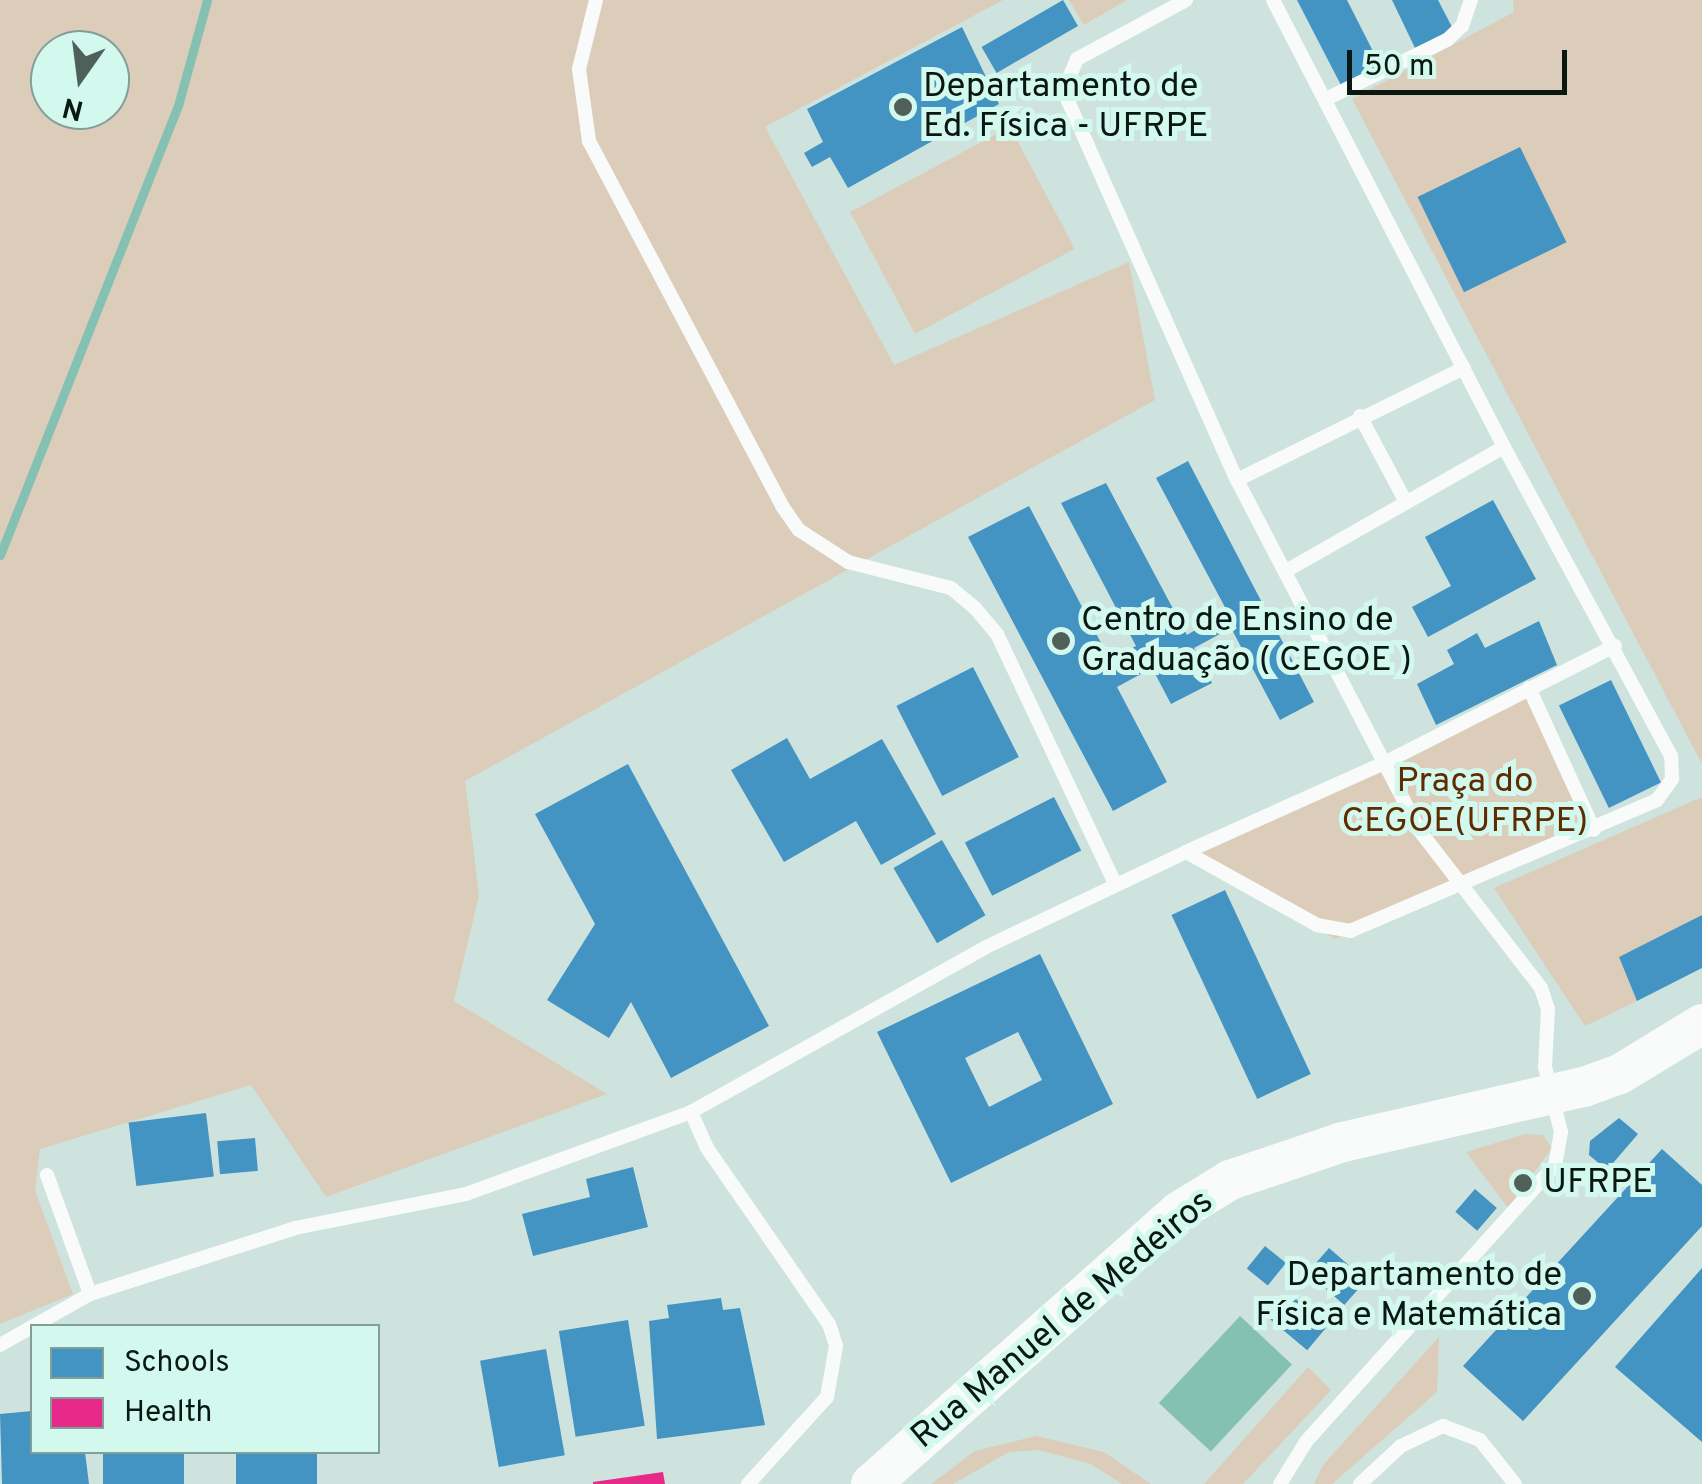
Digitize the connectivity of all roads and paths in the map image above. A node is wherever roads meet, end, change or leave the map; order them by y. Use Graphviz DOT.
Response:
graph roads {
  1 [pos="596,0"];
  2 [pos="1186,0"];
  3 [pos="1273,0"];
  4 [pos="1471,0"];
  5 [pos="1326,99"];
  6 [pos="1464,368"];
  7 [pos="1360,416"];
  8 [pos="1504,447"];
  9 [pos="1237,480"];
  10 [pos="1406,502"];
  11 [pos="1286,571"];
  12 [pos="1615,646"];
  13 [pos="1529,688"];
  14 [pos="1384,763"];
  15 [pos="1594,830"];
  16 [pos="1186,852"];
  17 [pos="1115,884"];
  18 [pos="1465,886"];
  19 [pos="1702,1024"];
  20 [pos="1553,1096"];
  21 [pos="691,1112"];
  22 [pos="47,1175"];
  23 [pos="90,1294"];
  24 [pos="36,1324"];
  25 [pos="30,1327"];
  26 [pos="0,1344"];
  27 [pos="748,1484"];
  28 [pos="871,1484"];
  29 [pos="1280,1484"];
  30 [pos="1360,1484"];
  31 [pos="1515,1484"];
  1 -- 17 [label="lane"];
  2 -- 9 [label="lane"];
  3 -- 5 [label="lane"];
  4 -- 5 [label="lane"];
  5 -- 6 [label="lane"];
  6 -- 7 [label="lane"];
  6 -- 8 [label="lane"];
  7 -- 9 [label="lane"];
  7 -- 10 [label="lane"];
  8 -- 10 [label="lane"];
  8 -- 12 [label="lane"];
  9 -- 11 [label="lane"];
  10 -- 11 [label="lane"];
  11 -- 14 [label="lane"];
  12 -- 13 [label="lane"];
  12 -- 15 [label="lane"];
  13 -- 14 [label="lane"];
  13 -- 15 [label="lane"];
  14 -- 16 [label="lane"];
  14 -- 18 [label="lane"];
  15 -- 18 [label="lane"];
  16 -- 17 [label="lane"];
  16 -- 18 [label="lane"];
  17 -- 21 [label="lane"];
  18 -- 20 [label="lane"];
  19 -- 20 [label="main road, Rua Manuel de Medeiros"];
  20 -- 28 [label="main road, Rua Manuel de Medeiros"];
  20 -- 29 [label="lane"];
  21 -- 23 [label="lane"];
  21 -- 27 [label="lane"];
  22 -- 23 [label="lane"];
  23 -- 24 [label="lane"];
  25 -- 26 [label="lane"];
  30 -- 31 [label="lane"];
}
